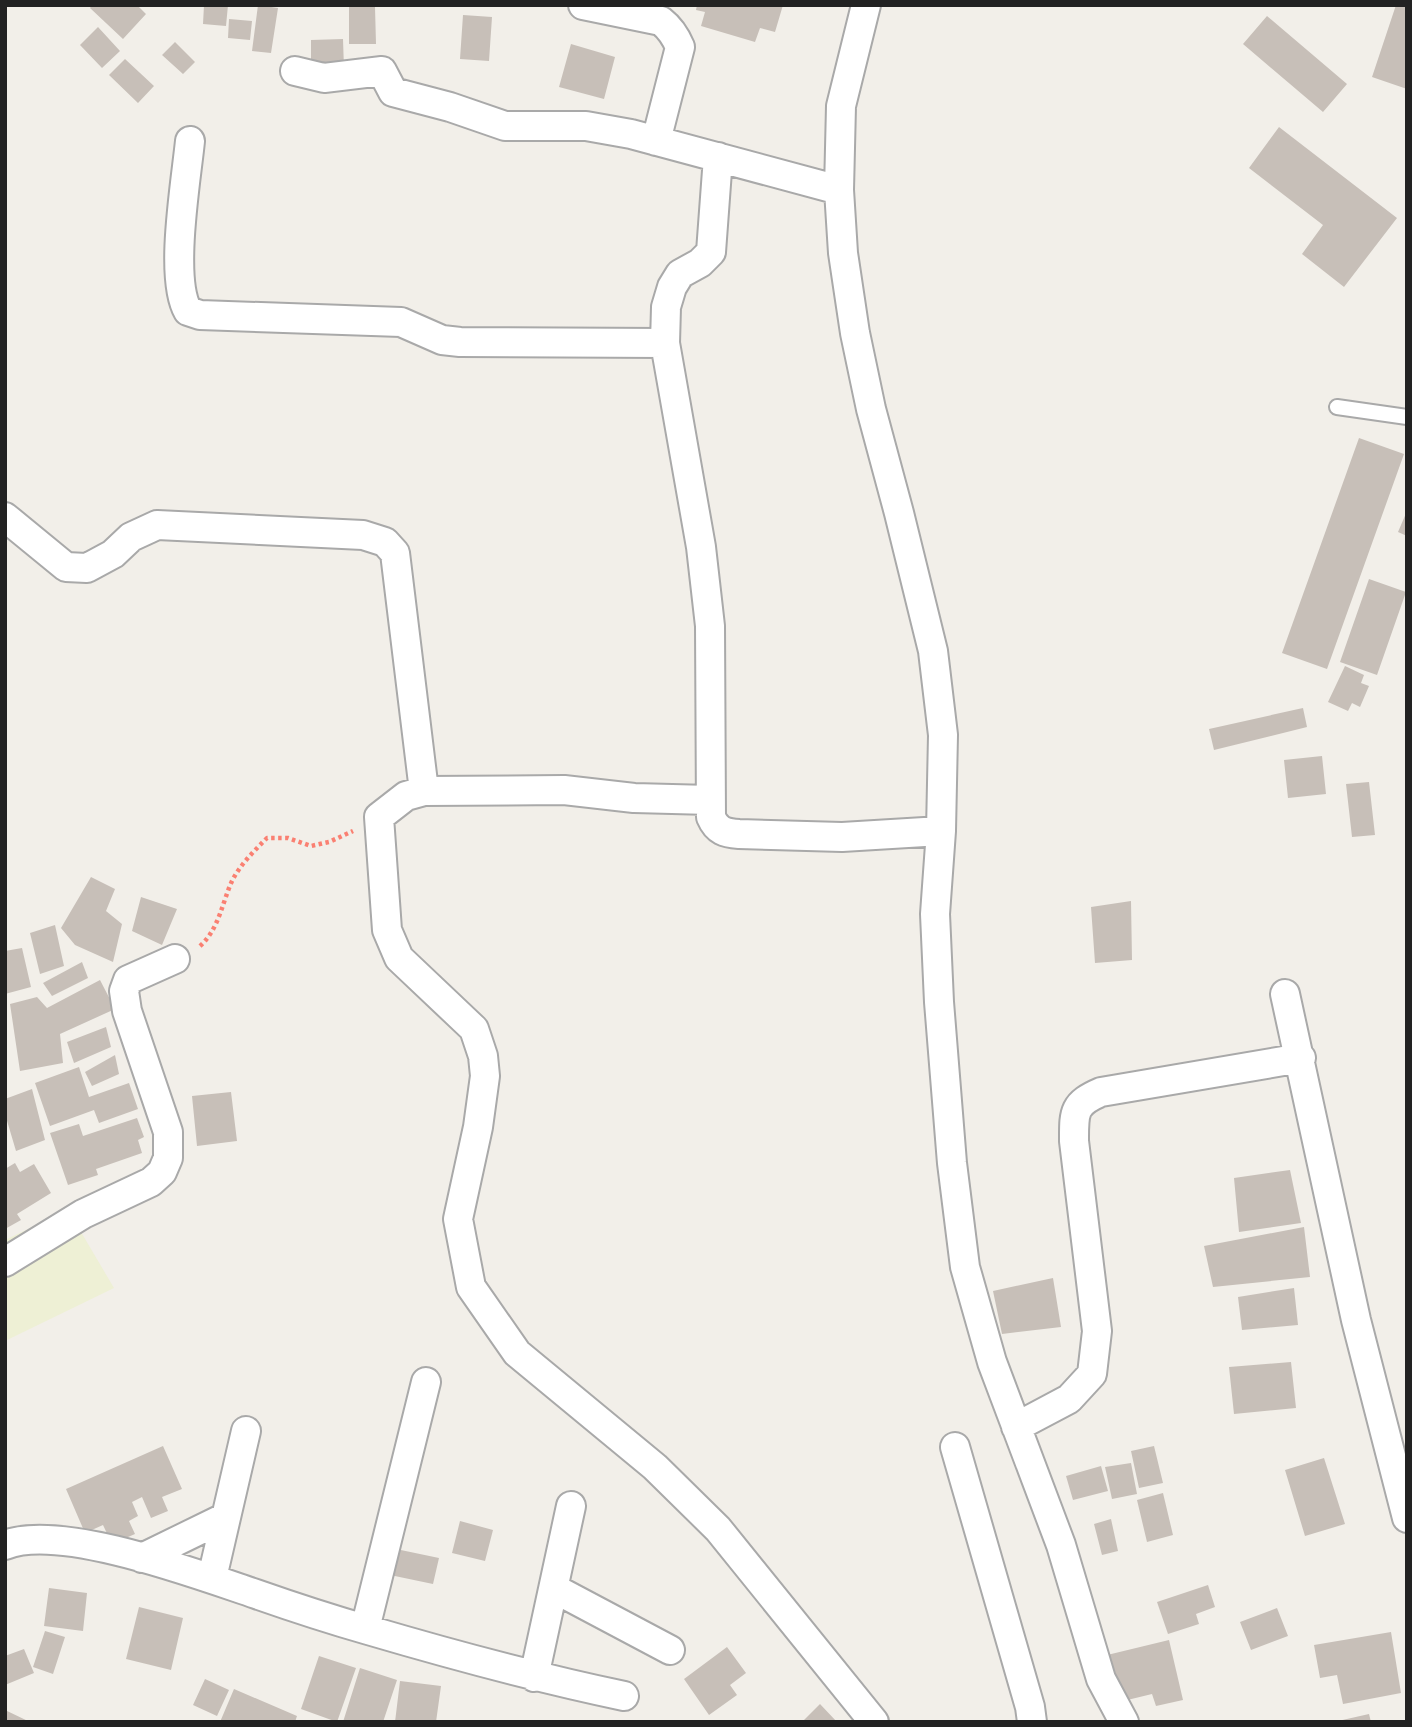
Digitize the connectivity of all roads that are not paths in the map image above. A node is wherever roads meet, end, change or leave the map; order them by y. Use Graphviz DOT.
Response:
graph roads {
  1 [pos="583,5"];
  2 [pos="866,5"];
  3 [pos="295,71"];
  4 [pos="190,141"];
  5 [pos="656,141"];
  6 [pos="718,157"];
  7 [pos="839,190"];
  8 [pos="665,343"];
  9 [pos="1337,407"];
  10 [pos="1407,417"];
  11 [pos="5,517"];
  12 [pos="424,791"];
  13 [pos="710,800"];
  14 [pos="941,831"];
  15 [pos="175,960"];
  16 [pos="1285,994"];
  17 [pos="1301,1058"];
  18 [pos="5,1262"];
  19 [pos="426,1382"];
  20 [pos="1016,1427"];
  21 [pos="246,1431"];
  22 [pos="955,1447"];
  23 [pos="571,1506"];
  24 [pos="226,1517"];
  25 [pos="1407,1518"];
  26 [pos="5,1545"];
  27 [pos="142,1558"];
  28 [pos="212,1578"];
  29 [pos="555,1589"];
  30 [pos="365,1629"];
  31 [pos="670,1650"];
  32 [pos="534,1677"];
  33 [pos="624,1696"];
  34 [pos="874,1722"];
  35 [pos="1032,1722"];
  36 [pos="1124,1722"];
  1 -- 5 [label="street"];
  2 -- 7 [label="street"];
  3 -- 5 [label="street"];
  4 -- 8 [label="street"];
  5 -- 6 [label="street"];
  6 -- 7 [label="street"];
  6 -- 8 [label="street"];
  7 -- 14 [label="street"];
  8 -- 13 [label="street"];
  9 -- 10 [label="lane"];
  11 -- 12 [label="street"];
  12 -- 13 [label="street"];
  12 -- 34 [label="street"];
  13 -- 14 [label="street"];
  14 -- 20 [label="street"];
  15 -- 18 [label="street"];
  16 -- 17 [label="street"];
  17 -- 20 [label="street"];
  17 -- 25 [label="street"];
  19 -- 30 [label="street"];
  20 -- 36 [label="street"];
  21 -- 24 [label="street"];
  22 -- 35 [label="street"];
  23 -- 29 [label="street"];
  24 -- 27 [label="street"];
  24 -- 28 [label="street"];
  26 -- 27 [label="street"];
  27 -- 28 [label="street"];
  28 -- 30 [label="street"];
  29 -- 31 [label="street"];
  29 -- 32 [label="street"];
  30 -- 32 [label="street"];
  32 -- 33 [label="street"];
}
